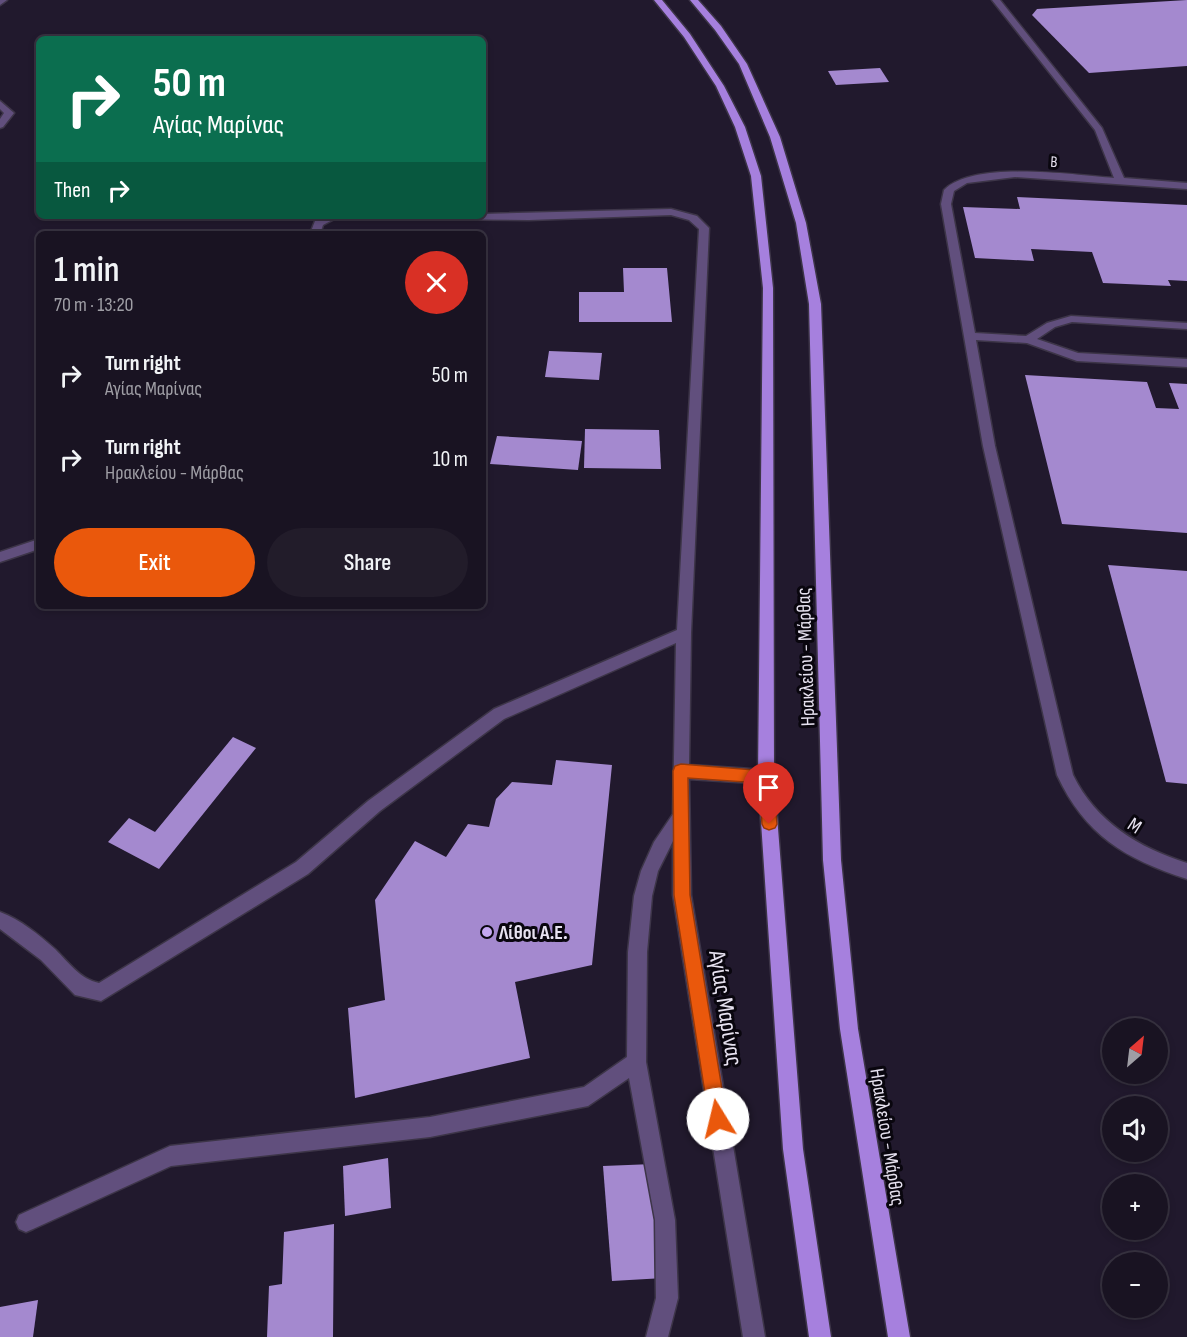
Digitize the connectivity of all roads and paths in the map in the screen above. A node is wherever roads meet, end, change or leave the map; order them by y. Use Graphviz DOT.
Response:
graph roads {
  1 [pos="658,0"];
  2 [pos="694,0"];
  3 [pos="996,0"];
  4 [pos="0,104"];
  5 [pos="0,125"];
  6 [pos="1120,181"];
  7 [pos="1187,186"];
  8 [pos="486,217"];
  9 [pos="328,219"];
  10 [pos="316,231"];
  11 [pos="1187,326"];
  12 [pos="969,336"];
  13 [pos="1028,339"];
  14 [pos="1187,363"];
  15 [pos="36,545"];
  16 [pos="0,556"];
  17 [pos="684,633"];
  18 [pos="681,771"];
  19 [pos="766,777"];
  20 [pos="681,816"];
  21 [pos="1187,871"];
  22 [pos="0,920"];
  23 [pos="636,1062"];
  24 [pos="27,1222"];
  25 [pos="657,1337"];
  26 [pos="754,1337"];
  27 [pos="820,1337"];
  28 [pos="899,1337"];
  1 -- 19 [label="main road, Ηρακλείου - Μάρθας"];
  2 -- 28 [label="main road, Ηρακλείου - Μάρθας"];
  3 -- 6 [label="street"];
  4 -- 5 [label="street"];
  6 -- 7 [label="street, Β"];
  6 -- 12 [label="street, Β"];
  8 -- 17 [label="street, Αγίας Μαρίνας"];
  9 -- 10 [label="street"];
  11 -- 13 [label="street"];
  12 -- 13 [label="street"];
  12 -- 21 [label="street, Μ"];
  13 -- 14 [label="street"];
  15 -- 16 [label="street"];
  17 -- 18 [label="street, Αγίας Μαρίνας"];
  17 -- 22 [label="street"];
  18 -- 19 [label="street"];
  18 -- 20 [label="street, Αγίας Μαρίνας"];
  19 -- 27 [label="main road, Ηρακλείου - Μάρθας"];
  20 -- 23 [label="street"];
  20 -- 26 [label="street, Αγίας Μαρίνας"];
  23 -- 24 [label="street"];
  23 -- 25 [label="street"];
}
